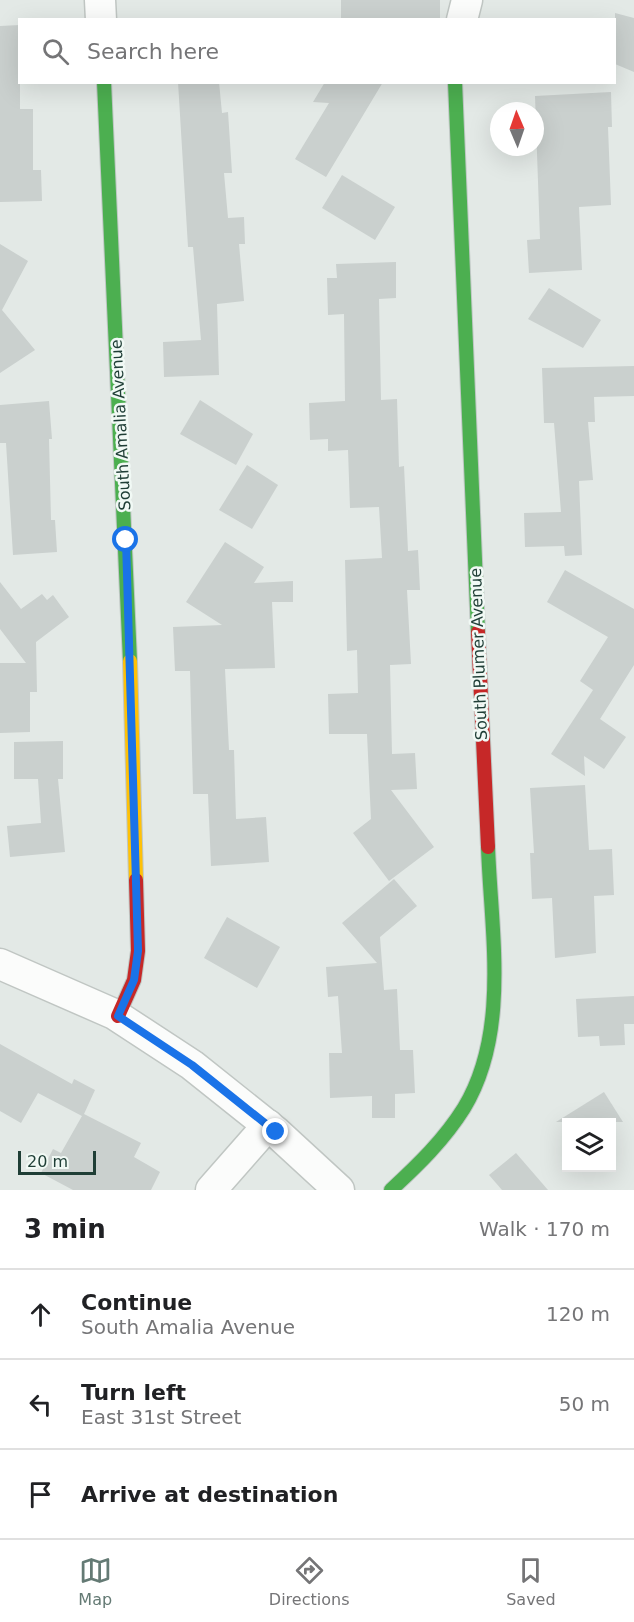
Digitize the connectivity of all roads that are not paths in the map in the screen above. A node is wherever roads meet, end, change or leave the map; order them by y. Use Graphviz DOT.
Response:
graph roads {
  1 [pos="100,0"];
  2 [pos="467,0"];
  3 [pos="101,18"];
  4 [pos="462,18"];
  5 [pos="104,84"];
  6 [pos="455,84"];
  7 [pos="0,964"];
  8 [pos="118,1016"];
  9 [pos="268,1125"];
  10 [pos="211,1190"];
  11 [pos="339,1190"];
  12 [pos="391,1190"];
  1 -- 3 [label="street"];
  2 -- 4 [label="street"];
  5 -- 8 [label="street, South Amalia Avenue"];
  6 -- 12 [label="street, South Plumer Avenue"];
  7 -- 8 [label="street"];
  8 -- 9 [label="street"];
  9 -- 10 [label="street"];
  9 -- 11 [label="street"];
}
